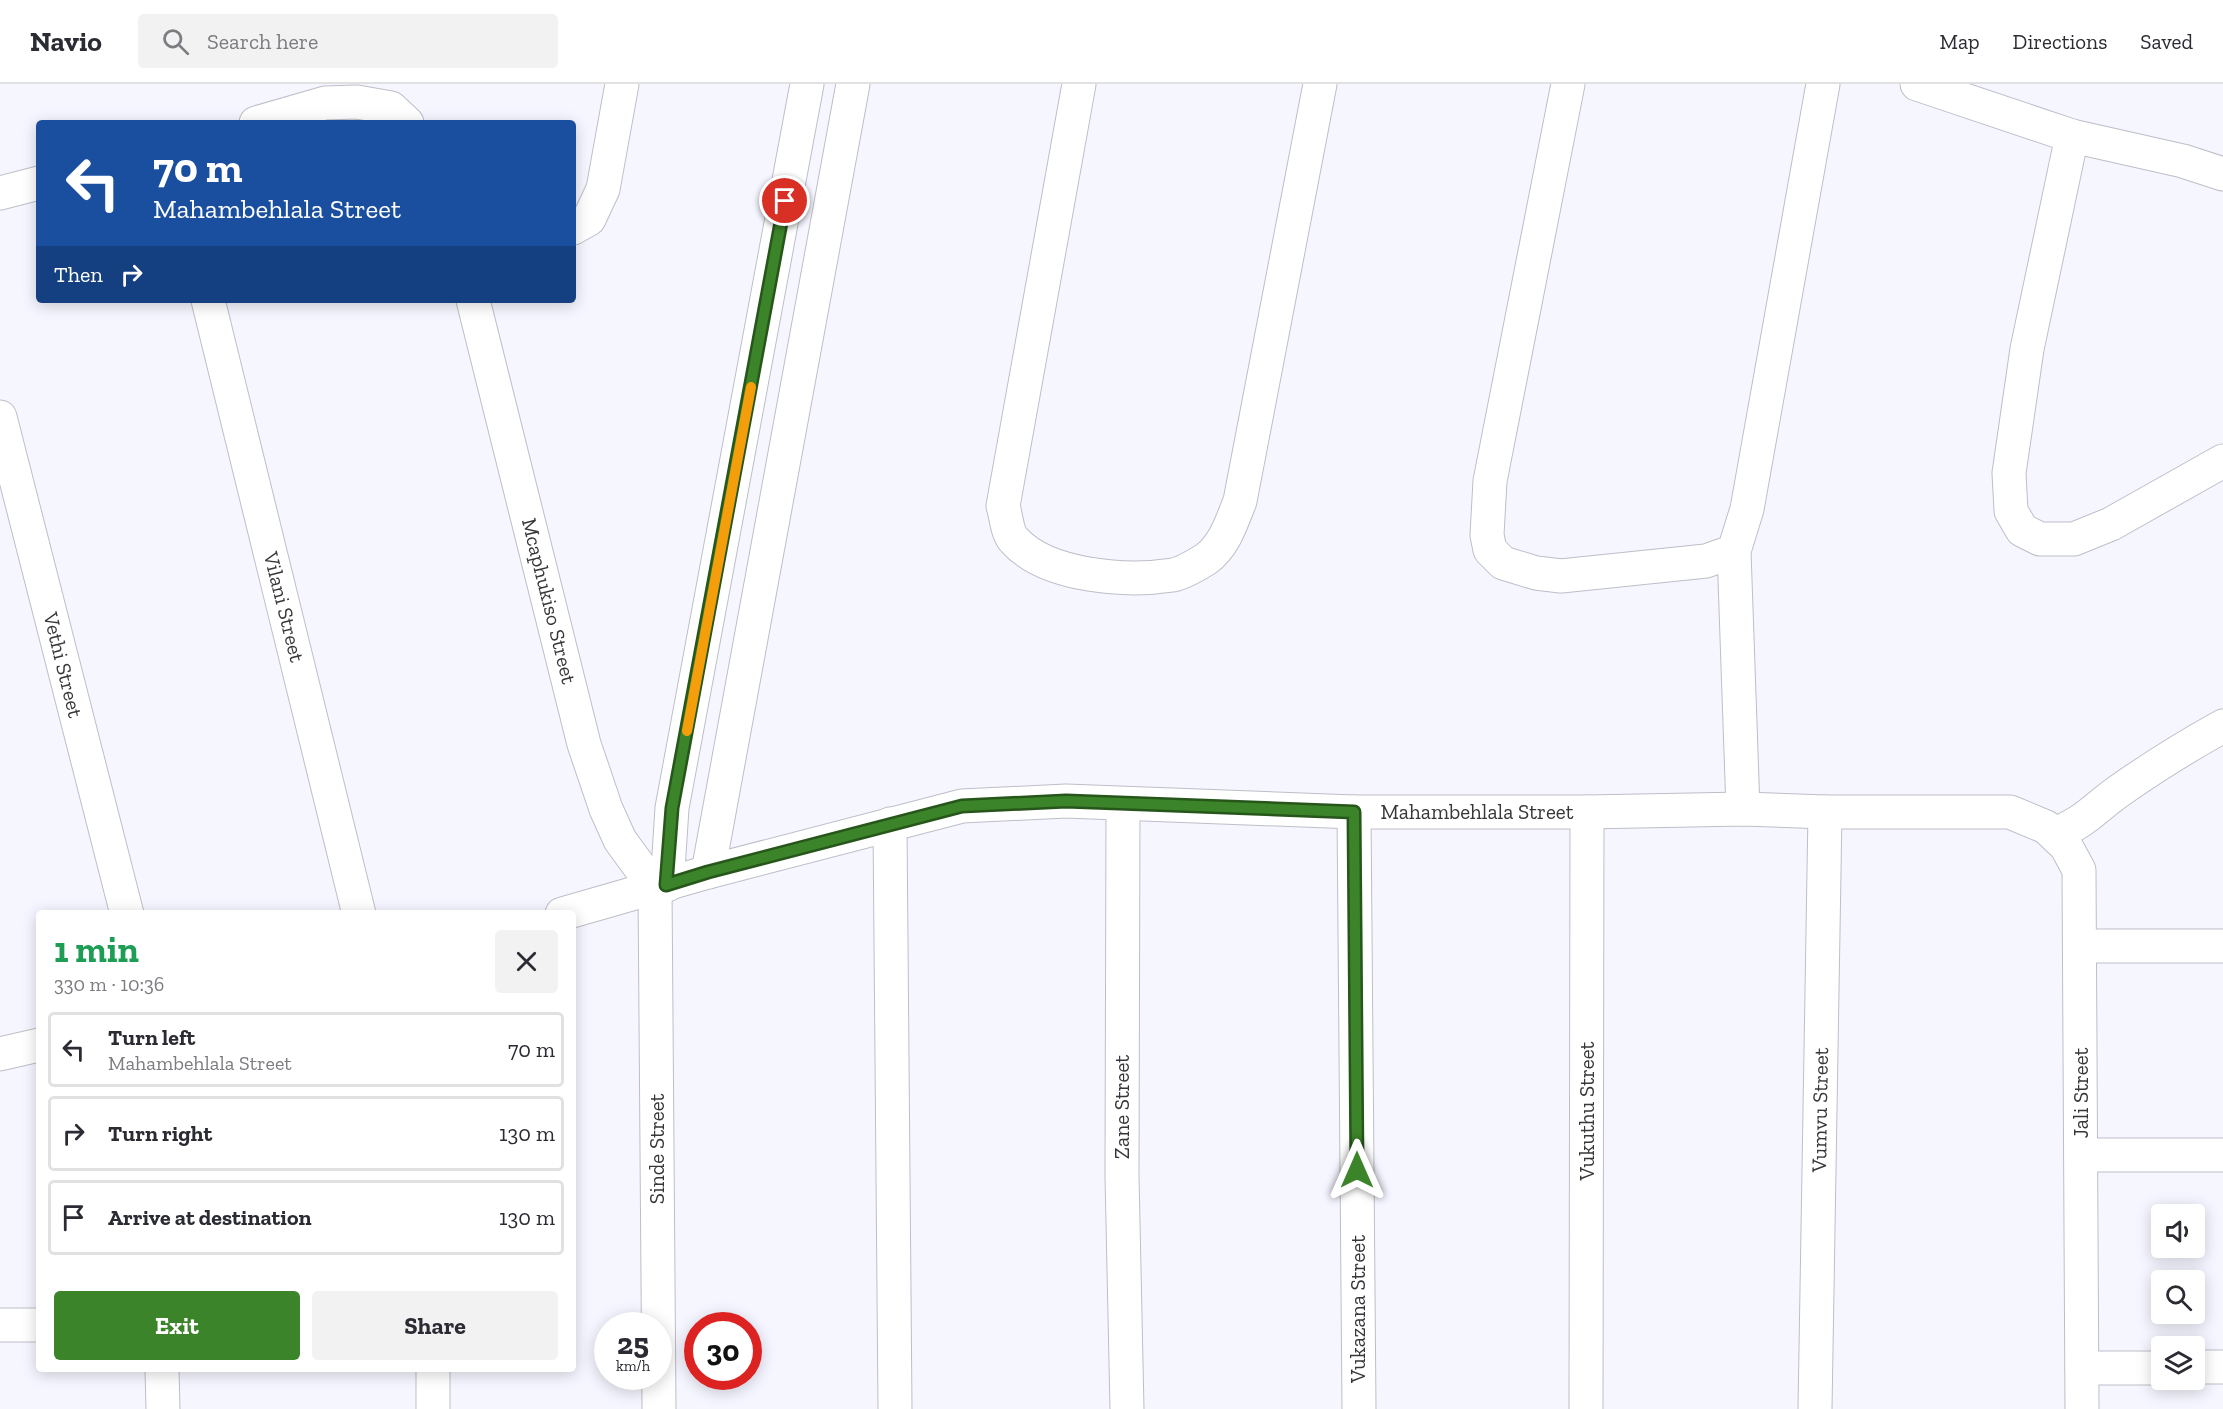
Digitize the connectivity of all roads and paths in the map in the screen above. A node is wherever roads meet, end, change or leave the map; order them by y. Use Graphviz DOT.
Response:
graph roads {
  1 [pos="622,84"];
  2 [pos="807,84"];
  3 [pos="854,84"];
  4 [pos="1079,84"];
  5 [pos="1320,84"];
  6 [pos="1568,84"];
  7 [pos="1823,84"];
  8 [pos="1917,84"];
  9 [pos="266,120"];
  10 [pos="404,120"];
  11 [pos="2072,136"];
  12 [pos="2223,174"];
  13 [pos="36,184"];
  14 [pos="0,193"];
  15 [pos="576,226"];
  16 [pos="209,303"];
  17 [pos="474,303"];
  18 [pos="0,417"];
  19 [pos="2223,461"];
  20 [pos="1734,551"];
  21 [pos="2223,726"];
  22 [pos="1123,805"];
  23 [pos="1743,809"];
  24 [pos="1354,812"];
  25 [pos="1587,812"];
  26 [pos="1825,812"];
  27 [pos="2010,812"];
  28 [pos="890,824"];
  29 [pos="2054,834"];
  30 [pos="708,872"];
  31 [pos="661,887"];
  32 [pos="126,910"];
  33 [pos="358,910"];
  34 [pos="576,910"];
  35 [pos="2080,946"];
  36 [pos="2223,946"];
  37 [pos="36,1046"];
  38 [pos="0,1054"];
  39 [pos="2081,1155"];
  40 [pos="2223,1155"];
  41 [pos="0,1325"];
  42 [pos="36,1326"];
  43 [pos="2205,1367"];
  44 [pos="2223,1367"];
  45 [pos="2082,1368"];
  46 [pos="2151,1368"];
  47 [pos="162,1372"];
  48 [pos="433,1372"];
  49 [pos="163,1409"];
  50 [pos="433,1409"];
  51 [pos="659,1409"];
  52 [pos="895,1409"];
  53 [pos="1127,1409"];
  54 [pos="1359,1409"];
  55 [pos="1586,1409"];
  56 [pos="1815,1409"];
  57 [pos="2082,1409"];
  1 -- 15 [label="street"];
  2 -- 31 [label="street, Sinde Street"];
  3 -- 30 [label="street"];
  4 -- 5 [label="street"];
  6 -- 20 [label="street"];
  7 -- 20 [label="street"];
  8 -- 11 [label="street"];
  9 -- 10 [label="street"];
  11 -- 12 [label="street"];
  11 -- 19 [label="street"];
  13 -- 14 [label="street"];
  16 -- 33 [label="street, Vilani Street"];
  17 -- 31 [label="street, Mcaphukiso Street"];
  18 -- 32 [label="street, Vethi Street"];
  20 -- 23 [label="street"];
  21 -- 29 [label="street"];
  22 -- 24 [label="street, Mahambehlala Street"];
  22 -- 28 [label="street, Mahambehlala Street"];
  22 -- 53 [label="street, Zane Street"];
  23 -- 25 [label="street, Mahambehlala Street"];
  23 -- 26 [label="street, Mahambehlala Street"];
  24 -- 25 [label="street, Mahambehlala Street"];
  24 -- 54 [label="street, Vukazana Street"];
  25 -- 55 [label="street, Vukuthu Street"];
  26 -- 27 [label="street, Mahambehlala Street"];
  26 -- 56 [label="street, Vumvu Street"];
  27 -- 29 [label="street, Jali Street"];
  28 -- 30 [label="street, Mahambehlala Street"];
  28 -- 52 [label="street"];
  29 -- 35 [label="street, Jali Street"];
  30 -- 31 [label="street, Mahambehlala Street"];
  31 -- 34 [label="street, Mahambehlala Street"];
  31 -- 51 [label="street, Sinde Street"];
  35 -- 36 [label="street"];
  35 -- 39 [label="street, Jali Street"];
  37 -- 38 [label="street"];
  39 -- 40 [label="street"];
  39 -- 45 [label="street, Jali Street"];
  41 -- 42 [label="street"];
  43 -- 44 [label="street"];
  45 -- 46 [label="street"];
  45 -- 57 [label="street, Jali Street"];
  47 -- 49 [label="street"];
  48 -- 50 [label="street"];
}
